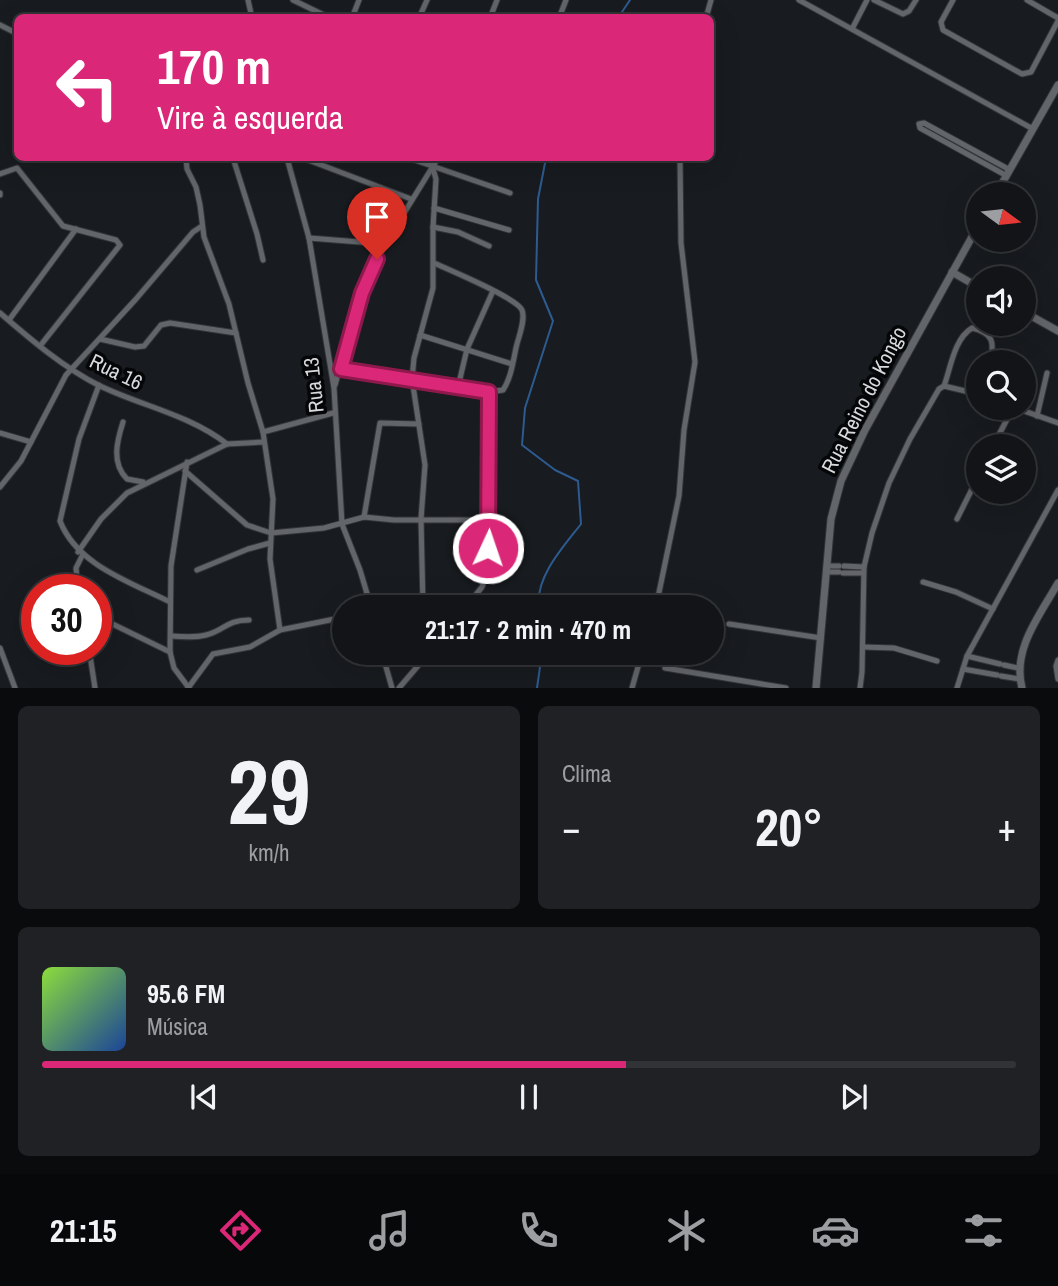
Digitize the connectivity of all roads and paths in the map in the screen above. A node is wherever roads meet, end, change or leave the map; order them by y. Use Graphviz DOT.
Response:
graph roads {
  1 [pos="293,0"];
  2 [pos="799,0"];
  3 [pos="867,0"];
  4 [pos="874,0"];
  5 [pos="895,0"];
  6 [pos="916,0"];
  7 [pos="953,0"];
  8 [pos="1027,0"];
  9 [pos="890,8"];
  10 [pos="322,14"];
  11 [pos="1058,19"];
  12 [pos="852,29"];
  13 [pos="1056,31"];
  14 [pos="1058,85"];
  15 [pos="1033,130"];
  16 [pos="186,161"];
  17 [pos="234,161"];
  18 [pos="288,161"];
  19 [pos="311,161"];
  20 [pos="417,161"];
  21 [pos="437,161"];
  22 [pos="680,161"];
  23 [pos="434,167"];
  24 [pos="1008,173"];
  25 [pos="0,174"];
  26 [pos="1003,182"];
  27 [pos="510,194"];
  28 [pos="411,200"];
  29 [pos="434,208"];
  30 [pos="202,226"];
  31 [pos="433,227"];
  32 [pos="76,229"];
  33 [pos="509,230"];
  34 [pos="309,238"];
  35 [pos="385,244"];
  36 [pos="489,246"];
  37 [pos="966,247"];
  38 [pos="263,260"];
  39 [pos="434,263"];
  40 [pos="952,272"];
  41 [pos="966,280"];
  42 [pos="492,291"];
  43 [pos="0,313"];
  44 [pos="1036,319"];
  45 [pos="9,320"];
  46 [pos="1058,331"];
  47 [pos="236,333"];
  48 [pos="420,335"];
  49 [pos="100,339"];
  50 [pos="40,346"];
  51 [pos="467,349"];
  52 [pos="992,350"];
  53 [pos="512,364"];
  54 [pos="73,368"];
  55 [pos="341,369"];
  56 [pos="1047,373"];
  57 [pos="412,379"];
  58 [pos="99,385"];
  59 [pos="944,386"];
  60 [pos="458,387"];
  61 [pos="334,388"];
  62 [pos="966,391"];
  63 [pos="489,392"];
  64 [pos="333,413"];
  65 [pos="1037,416"];
  66 [pos="123,422"];
  67 [pos="1058,423"];
  68 [pos="419,424"];
  69 [pos="263,432"];
  70 [pos="0,433"];
  71 [pos="31,442"];
  72 [pos="264,442"];
  73 [pos="228,444"];
  74 [pos="187,462"];
  75 [pos="185,471"];
  76 [pos="145,482"];
  77 [pos="0,487"];
  78 [pos="1058,490"];
  79 [pos="966,501"];
  80 [pos="364,517"];
  81 [pos="421,519"];
  82 [pos="957,519"];
  83 [pos="490,520"];
  84 [pos="342,524"];
  85 [pos="271,533"];
  86 [pos="270,543"];
  87 [pos="81,553"];
  88 [pos="827,569"];
  89 [pos="197,570"];
  90 [pos="863,570"];
  91 [pos="77,574"];
  92 [pos="923,582"];
  93 [pos="1058,583"];
  94 [pos="367,595"];
  95 [pos="423,595"];
  96 [pos="474,595"];
  97 [pos="658,595"];
  98 [pos="170,602"];
  99 [pos="993,609"];
  100 [pos="248,620"];
  101 [pos="332,620"];
  102 [pos="729,624"];
  103 [pos="112,625"];
  104 [pos="279,630"];
  105 [pos="171,636"];
  106 [pos="821,638"];
  107 [pos="863,647"];
  108 [pos="0,648"];
  109 [pos="170,652"];
  110 [pos="967,656"];
  111 [pos="975,658"];
  112 [pos="1058,660"];
  113 [pos="937,661"];
  114 [pos="91,665"];
  115 [pos="385,665"];
  116 [pos="419,665"];
  117 [pos="639,665"];
  118 [pos="1004,665"];
  119 [pos="665,668"];
  120 [pos="1018,668"];
  121 [pos="963,669"];
  122 [pos="972,671"];
  123 [pos="1001,676"];
  124 [pos="1019,679"];
  125 [pos="1058,679"];
  126 [pos="189,687"];
  127 [pos="15,688"];
  128 [pos="95,688"];
  129 [pos="392,688"];
  130 [pos="399,688"];
  131 [pos="632,688"];
  132 [pos="786,688"];
  133 [pos="817,688"];
  134 [pos="860,688"];
  135 [pos="957,688"];
  136 [pos="1021,688"];
  1 -- 10 [label="street"];
  2 -- 12 [label="street"];
  3 -- 12 [label="street"];
  4 -- 9 [label="street"];
  5 -- 9 [label="street"];
  6 -- 9 [label="street"];
  7 -- 13 [label="street"];
  8 -- 11 [label="street"];
  11 -- 13 [label="street"];
  12 -- 15 [label="street"];
  14 -- 15 [label="street"];
  15 -- 24 [label="street"];
  16 -- 30 [label="street"];
  17 -- 38 [label="street"];
  18 -- 34 [label="street, Rua 13"];
  19 -- 28 [label="street"];
  20 -- 23 [label="street"];
  21 -- 23 [label="street"];
  22 -- 97 [label="street"];
  23 -- 27 [label="street"];
  23 -- 28 [label="street"];
  23 -- 29 [label="street"];
  24 -- 24 [label="street"];
  24 -- 26 [label="street"];
  25 -- 32 [label="street"];
  28 -- 35 [label="street"];
  29 -- 31 [label="street"];
  29 -- 33 [label="street"];
  30 -- 47 [label="street"];
  30 -- 49 [label="street"];
  31 -- 36 [label="street"];
  31 -- 39 [label="street"];
  32 -- 45 [label="street"];
  32 -- 50 [label="street"];
  34 -- 35 [label="street"];
  34 -- 61 [label="street, Rua 13"];
  35 -- 55 [label="street"];
  37 -- 40 [label="street, Rua Reino do Kongo"];
  39 -- 42 [label="street"];
  39 -- 48 [label="street"];
  40 -- 41 [label="street"];
  40 -- 88 [label="street, Rua Reino do Kongo"];
  42 -- 51 [label="street"];
  42 -- 53 [label="street"];
  43 -- 45 [label="street, Rua 16"];
  44 -- 46 [label="street"];
  45 -- 50 [label="street, Rua 16"];
  47 -- 49 [label="street"];
  47 -- 69 [label="street"];
  48 -- 51 [label="street"];
  48 -- 57 [label="street"];
  49 -- 54 [label="street"];
  50 -- 54 [label="street, Rua 16"];
  51 -- 53 [label="street"];
  51 -- 60 [label="street"];
  52 -- 59 [label="street"];
  53 -- 63 [label="street"];
  54 -- 58 [label="street, Rua 16"];
  54 -- 71 [label="street"];
  55 -- 57 [label="street"];
  55 -- 61 [label="street"];
  56 -- 65 [label="street"];
  57 -- 60 [label="street"];
  57 -- 68 [label="street"];
  58 -- 73 [label="street, Rua 16"];
  58 -- 87 [label="street"];
  59 -- 62 [label="street"];
  59 -- 90 [label="street"];
  60 -- 63 [label="street"];
  61 -- 64 [label="street, Rua 13"];
  63 -- 83 [label="street"];
  64 -- 69 [label="street"];
  64 -- 84 [label="street, Rua 13"];
  65 -- 67 [label="street"];
  66 -- 76 [label="street"];
  68 -- 80 [label="street"];
  68 -- 81 [label="street"];
  69 -- 72 [label="street"];
  70 -- 71 [label="street"];
  71 -- 77 [label="street"];
  72 -- 73 [label="street"];
  72 -- 85 [label="street"];
  73 -- 74 [label="street"];
  74 -- 75 [label="street"];
  74 -- 76 [label="street"];
  75 -- 85 [label="street"];
  75 -- 98 [label="street"];
  76 -- 87 [label="street"];
  78 -- 99 [label="street"];
  79 -- 82 [label="street"];
  80 -- 81 [label="street"];
  80 -- 84 [label="street"];
  81 -- 83 [label="street"];
  81 -- 95 [label="street"];
  83 -- 96 [label="street"];
  84 -- 85 [label="street"];
  84 -- 94 [label="street, Rua 13"];
  85 -- 86 [label="street"];
  86 -- 89 [label="street"];
  86 -- 104 [label="street"];
  87 -- 91 [label="street"];
  87 -- 98 [label="street"];
  88 -- 90 [label="street"];
  88 -- 106 [label="street, Rua Reino do Kongo"];
  90 -- 107 [label="street"];
  92 -- 99 [label="street"];
  93 -- 120 [label="street"];
  98 -- 105 [label="street"];
  99 -- 110 [label="street"];
  100 -- 105 [label="street"];
  101 -- 104 [label="street"];
  102 -- 106 [label="street"];
  103 -- 109 [label="street"];
  104 -- 126 [label="street"];
  105 -- 109 [label="street"];
  106 -- 133 [label="street, Rua Reino do Kongo"];
  107 -- 113 [label="street"];
  107 -- 134 [label="street"];
  108 -- 127 [label="street"];
  109 -- 126 [label="street"];
  110 -- 111 [label="street"];
  110 -- 121 [label="street"];
  111 -- 118 [label="street"];
  111 -- 122 [label="street"];
  112 -- 125 [label="street"];
  114 -- 128 [label="street"];
  115 -- 129 [label="street"];
  116 -- 130 [label="street"];
  117 -- 131 [label="street"];
  118 -- 120 [label="street"];
  118 -- 123 [label="street"];
  119 -- 132 [label="street"];
  120 -- 124 [label="street"];
  121 -- 122 [label="street"];
  121 -- 135 [label="street"];
  122 -- 123 [label="street"];
  123 -- 124 [label="street"];
  124 -- 136 [label="street"];
}
